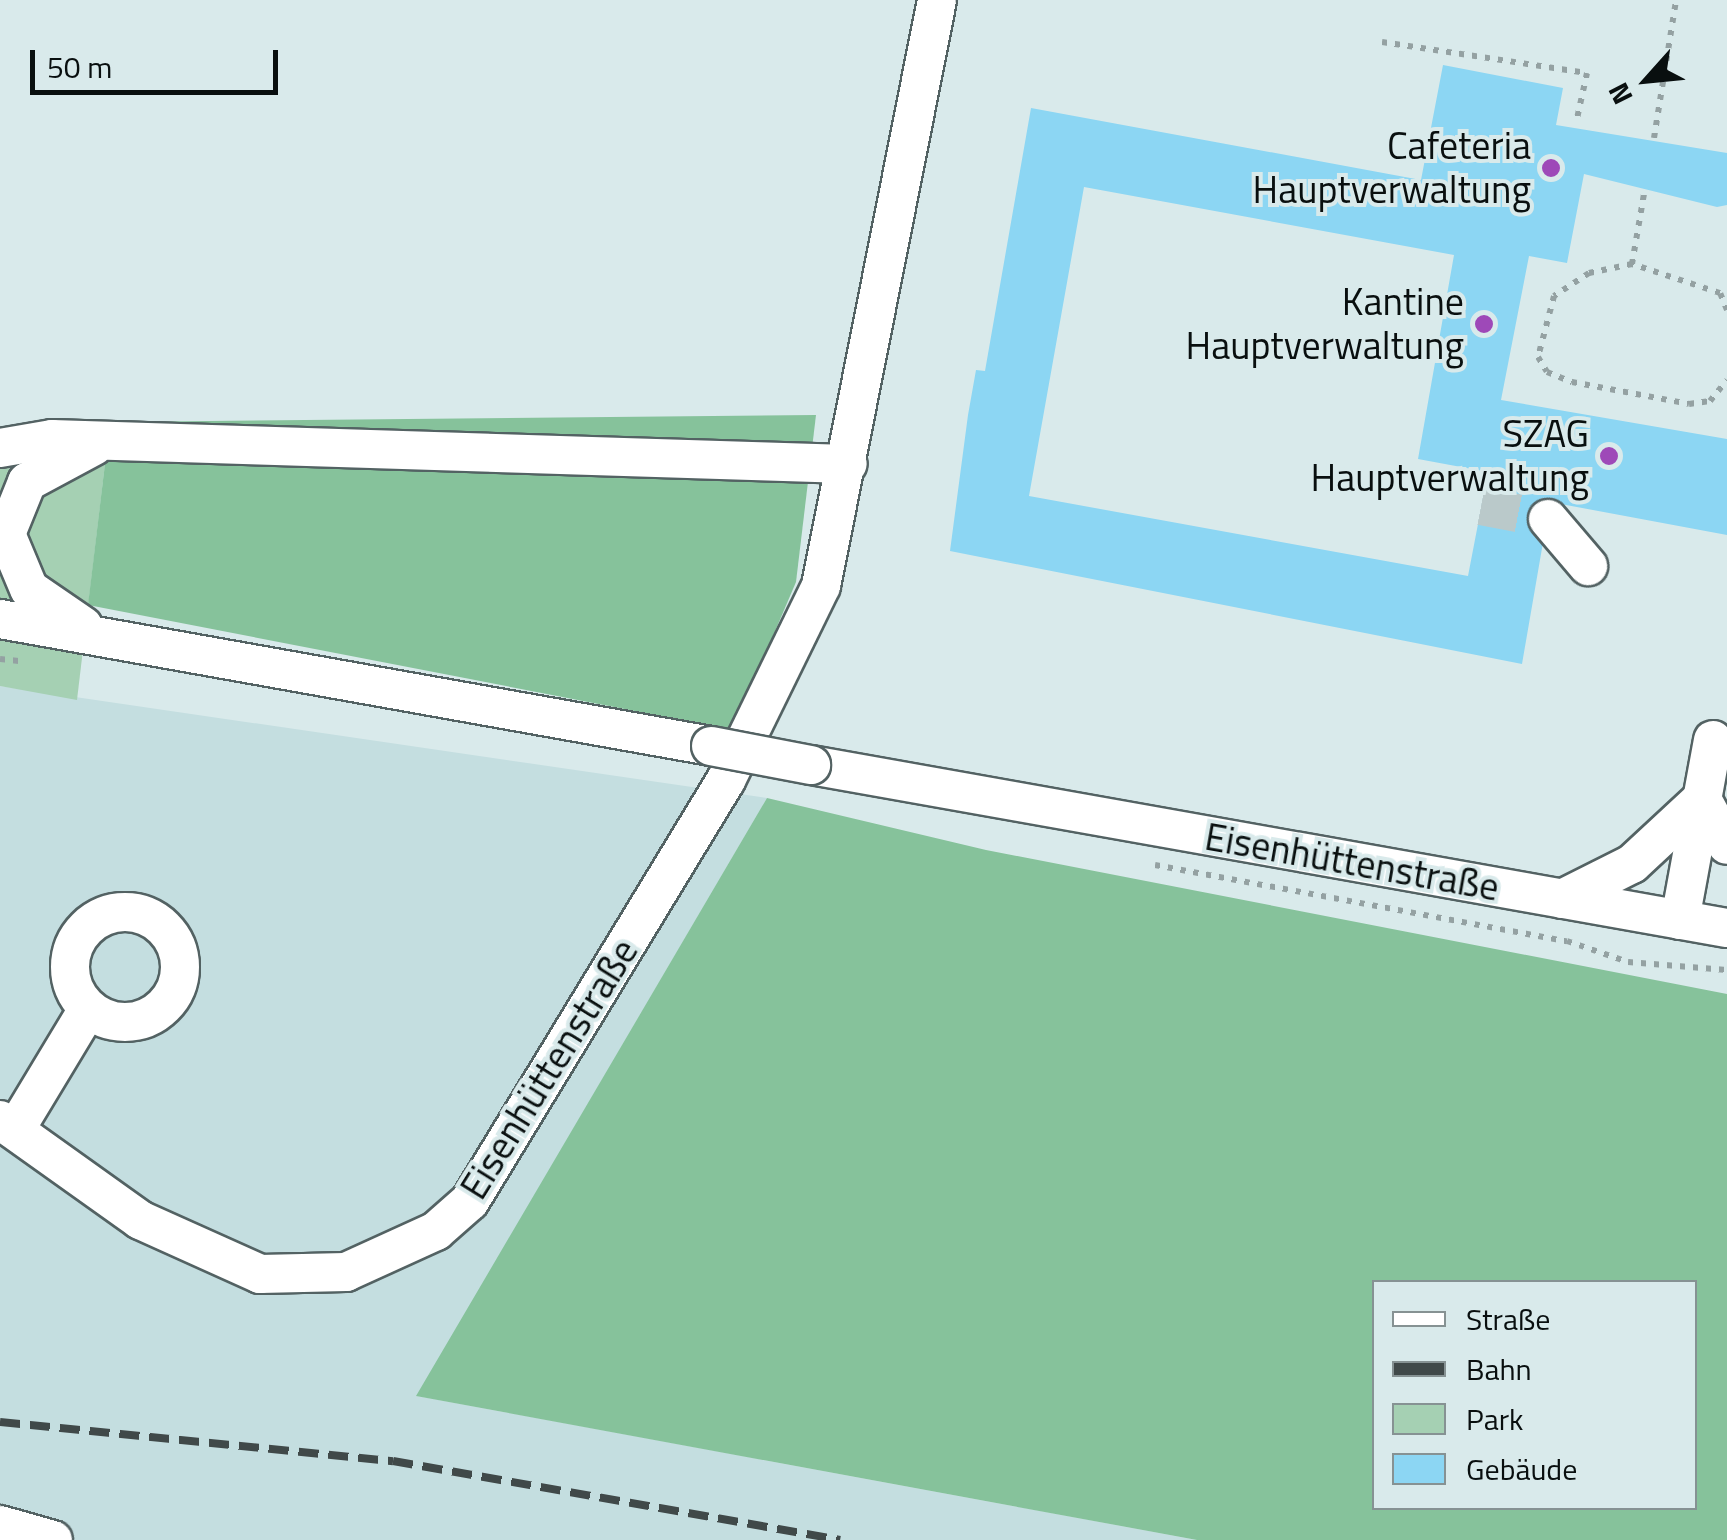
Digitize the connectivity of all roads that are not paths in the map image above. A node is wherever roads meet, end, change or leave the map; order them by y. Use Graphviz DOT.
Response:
graph roads {
  1 [pos="936,0"];
  2 [pos="101,444"];
  3 [pos="0,448"];
  4 [pos="848,464"];
  5 [pos="1548,519"];
  6 [pos="1588,566"];
  7 [pos="0,618"];
  8 [pos="98,636"];
  9 [pos="1713,740"];
  10 [pos="1702,800"];
  11 [pos="1727,845"];
  12 [pos="1562,899"];
  13 [pos="1680,920"];
  14 [pos="1727,928"];
  15 [pos="88,1009"];
  16 [pos="7,1125"];
  17 [pos="0,1525"];
  18 [pos="54,1540"];
  1 -- 4 [label="street, Eisenhüttenstraße"];
  2 -- 3 [label="street, Eisenhüttenstraße"];
  2 -- 4 [label="street, Eisenhüttenstraße"];
  2 -- 8 [label="street, Eisenhüttenstraße"];
  4 -- 16 [label="street, Eisenhüttenstraße"];
  5 -- 6 [label="street"];
  7 -- 8 [label="street, Eisenhüttenstraße"];
  8 -- 12 [label="street, Eisenhüttenstraße, bridge"];
  9 -- 10 [label="street"];
  10 -- 11 [label="street"];
  10 -- 12 [label="street"];
  10 -- 13 [label="street"];
  12 -- 13 [label="street, Eisenhüttenstraße"];
  13 -- 14 [label="street, Eisenhüttenstraße"];
  15 -- 16 [label="street, Eisenhüttenstraße"];
  17 -- 18 [label="street"];
}
